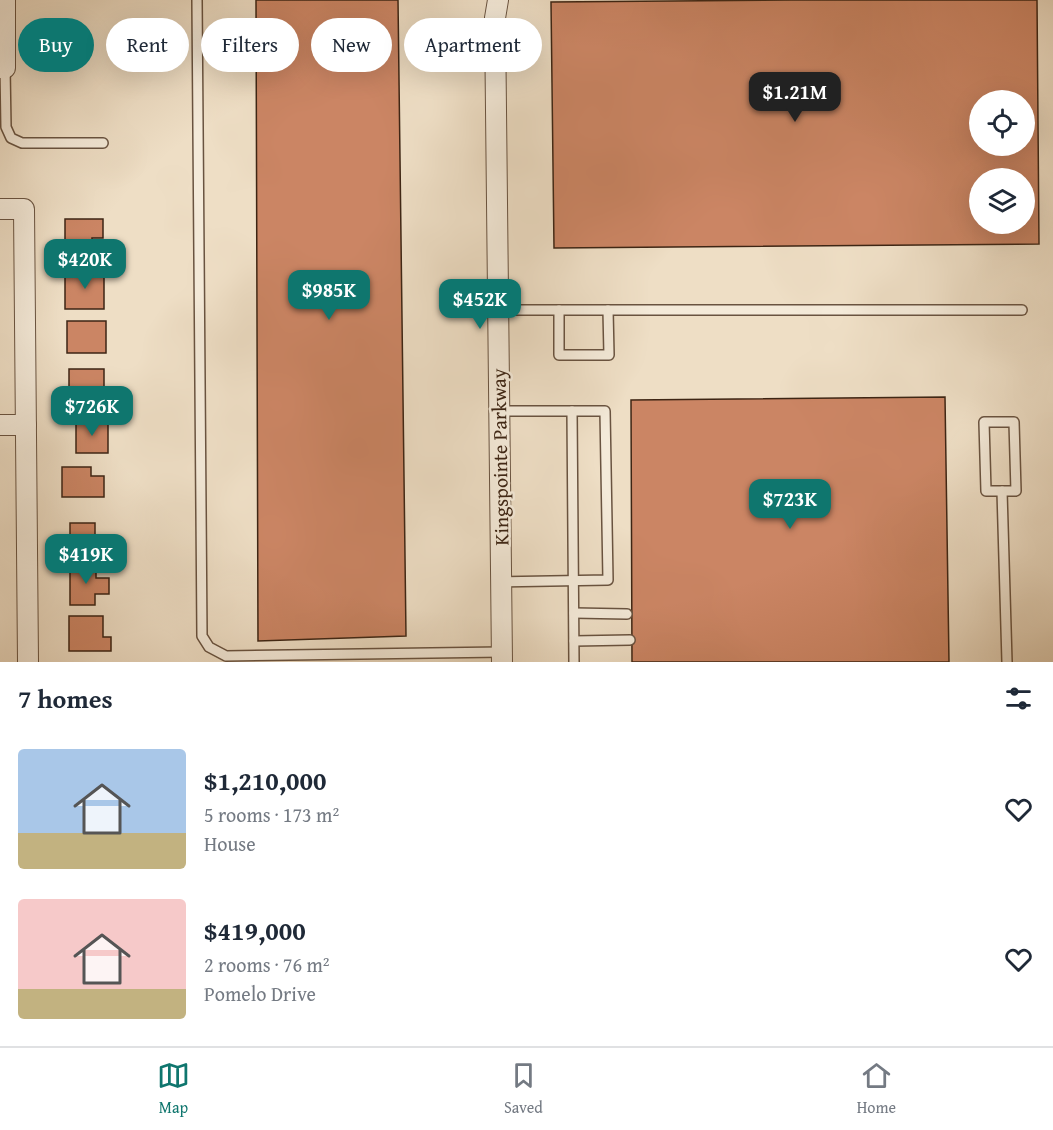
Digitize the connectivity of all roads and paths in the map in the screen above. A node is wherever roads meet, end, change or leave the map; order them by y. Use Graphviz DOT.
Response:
graph roads {
  1 [pos="5,0"];
  2 [pos="197,0"];
  3 [pos="498,0"];
  4 [pos="3,68"];
  5 [pos="103,143"];
  6 [pos="0,209"];
  7 [pos="498,310"];
  8 [pos="559,310"];
  9 [pos="608,310"];
  10 [pos="1022,310"];
  11 [pos="500,411"];
  12 [pos="572,411"];
  13 [pos="0,425"];
  14 [pos="26,425"];
  15 [pos="1002,491"];
  16 [pos="574,580"];
  17 [pos="501,582"];
  18 [pos="574,613"];
  19 [pos="627,614"];
  20 [pos="630,640"];
  21 [pos="574,641"];
  22 [pos="502,657"];
  23 [pos="28,662"];
  24 [pos="574,662"];
  25 [pos="1007,662"];
  1 -- 4 [label="street"];
  2 -- 22 [label="lane"];
  3 -- 7 [label="street, Kingspointe Parkway"];
  4 -- 5 [label="lane"];
  6 -- 14 [label="street"];
  7 -- 8 [label="lane"];
  7 -- 11 [label="street, Kingspointe Parkway"];
  8 -- 9 [label="lane"];
  8 -- 9 [label="lane"];
  9 -- 10 [label="lane"];
  11 -- 12 [label="lane"];
  11 -- 17 [label="street, Kingspointe Parkway"];
  12 -- 16 [label="lane"];
  12 -- 16 [label="lane"];
  13 -- 14 [label="street"];
  14 -- 23 [label="street"];
  15 -- 15 [label="lane"];
  15 -- 25 [label="lane"];
  16 -- 17 [label="lane"];
  16 -- 18 [label="lane"];
  17 -- 22 [label="street, Kingspointe Parkway"];
  18 -- 19 [label="lane"];
  18 -- 21 [label="lane"];
  20 -- 21 [label="lane"];
  21 -- 24 [label="lane"];
}
